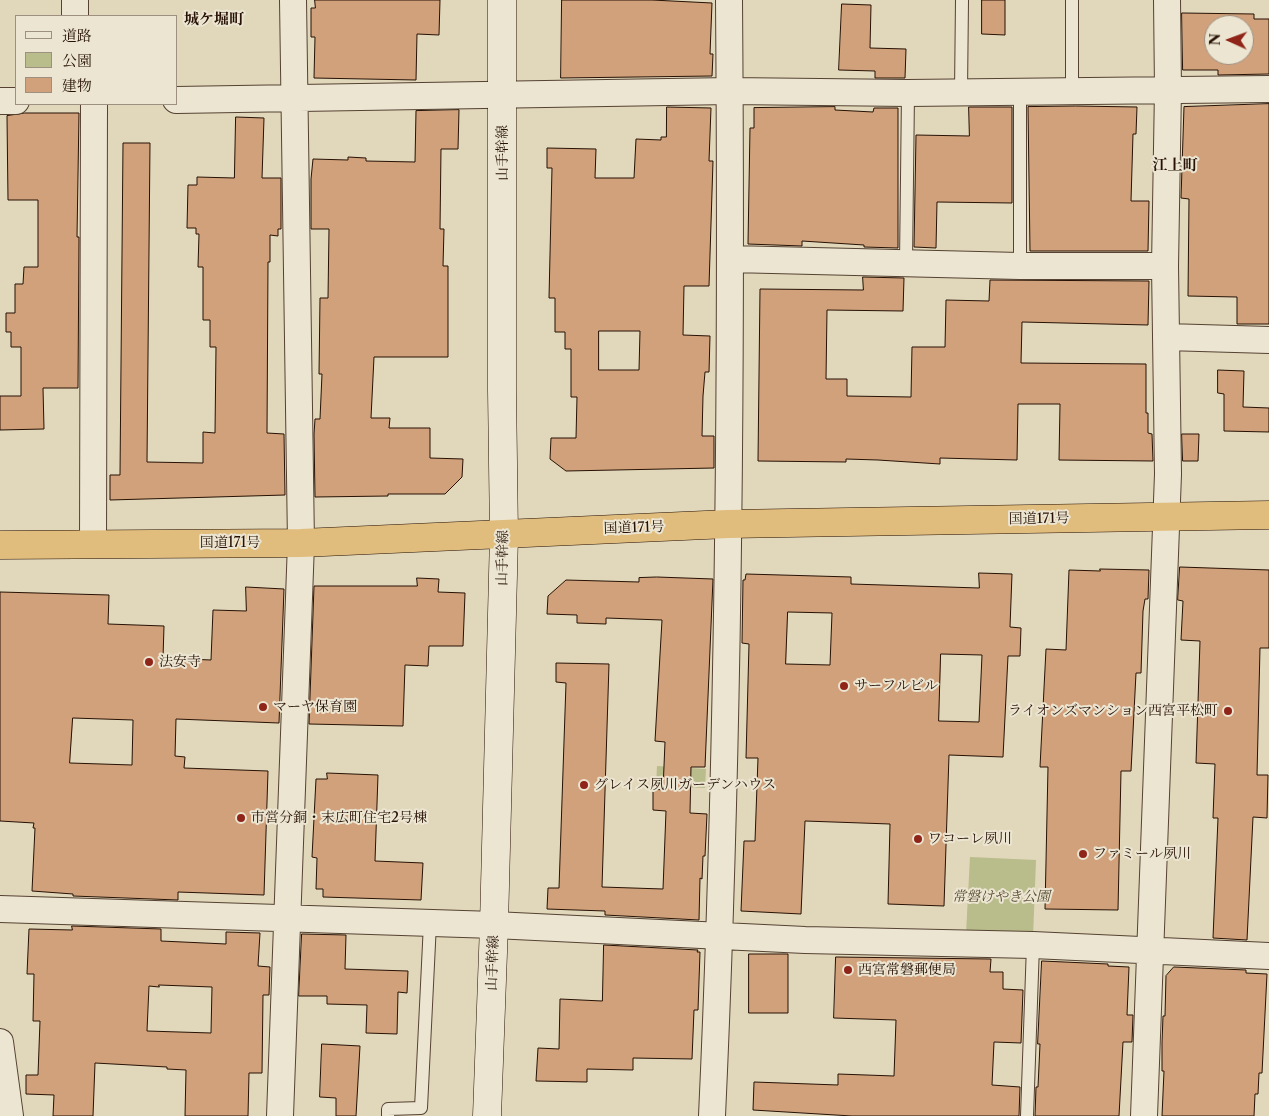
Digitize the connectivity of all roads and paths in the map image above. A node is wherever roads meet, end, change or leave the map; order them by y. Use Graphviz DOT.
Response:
graph roads {
  1 [pos="75,0"];
  2 [pos="293,0"];
  3 [pos="502,0"];
  4 [pos="729,0"];
  5 [pos="962,0"];
  6 [pos="1072,0"];
  7 [pos="1167,0"];
  8 [pos="75,15"];
  9 [pos="1168,89"];
  10 [pos="1269,89"];
  11 [pos="730,91"];
  12 [pos="1020,91"];
  13 [pos="1072,91"];
  14 [pos="961,92"];
  15 [pos="908,93"];
  16 [pos="503,94"];
  17 [pos="293,97"];
  18 [pos="15,100"];
  19 [pos="178,100"];
  20 [pos="0,101"];
  21 [pos="94,105"];
  22 [pos="731,259"];
  23 [pos="906,262"];
  24 [pos="1020,266"];
  25 [pos="1165,266"];
  26 [pos="1166,337"];
  27 [pos="1269,340"];
  28 [pos="1269,515"];
  29 [pos="1165,517"];
  30 [pos="728,524"];
  31 [pos="504,536"];
  32 [pos="301,543"];
  33 [pos="93,544"];
  34 [pos="0,545"];
  35 [pos="0,909"];
  36 [pos="287,918"];
  37 [pos="430,923"];
  38 [pos="494,925"];
  39 [pos="719,937"];
  40 [pos="1033,944"];
  41 [pos="1150,949"];
  42 [pos="1269,956"];
  43 [pos="0,1042"];
  44 [pos="10,1116"];
  45 [pos="280,1116"];
  46 [pos="388,1116"];
  47 [pos="487,1116"];
  48 [pos="712,1116"];
  49 [pos="1027,1116"];
  50 [pos="1144,1116"];
  1 -- 8 [label="street"];
  2 -- 17 [label="street"];
  3 -- 16 [label="street, 山手幹線"];
  4 -- 11 [label="street"];
  5 -- 14 [label="lane"];
  6 -- 13 [label="lane"];
  7 -- 9 [label="street"];
  9 -- 10 [label="street"];
  9 -- 13 [label="street"];
  9 -- 25 [label="street"];
  11 -- 15 [label="street"];
  11 -- 16 [label="street"];
  11 -- 22 [label="street"];
  12 -- 13 [label="street"];
  12 -- 14 [label="street"];
  12 -- 24 [label="lane"];
  14 -- 15 [label="street"];
  15 -- 23 [label="lane"];
  16 -- 17 [label="street"];
  16 -- 31 [label="street, 山手幹線"];
  17 -- 19 [label="street"];
  17 -- 32 [label="street"];
  18 -- 20 [label="street"];
  21 -- 33 [label="street"];
  22 -- 23 [label="street"];
  22 -- 30 [label="street"];
  23 -- 24 [label="street"];
  24 -- 25 [label="street"];
  25 -- 26 [label="street"];
  26 -- 27 [label="street"];
  26 -- 29 [label="street"];
  28 -- 29 [label="highway, 国道171号"];
  29 -- 30 [label="highway, 国道171号"];
  29 -- 41 [label="street"];
  30 -- 31 [label="highway, 国道171号"];
  30 -- 39 [label="street"];
  31 -- 32 [label="highway, 国道171号"];
  31 -- 38 [label="street, 山手幹線"];
  32 -- 33 [label="highway, 国道171号"];
  32 -- 36 [label="street"];
  33 -- 34 [label="highway, 国道171号"];
  35 -- 36 [label="street"];
  36 -- 37 [label="street"];
  36 -- 45 [label="street"];
  37 -- 38 [label="street"];
  37 -- 46 [label="lane"];
  38 -- 39 [label="street"];
  38 -- 47 [label="street, 山手幹線"];
  39 -- 40 [label="street"];
  39 -- 48 [label="street"];
  40 -- 41 [label="street"];
  40 -- 49 [label="lane"];
  41 -- 42 [label="street"];
  41 -- 50 [label="street"];
  43 -- 44 [label="street"];
}
